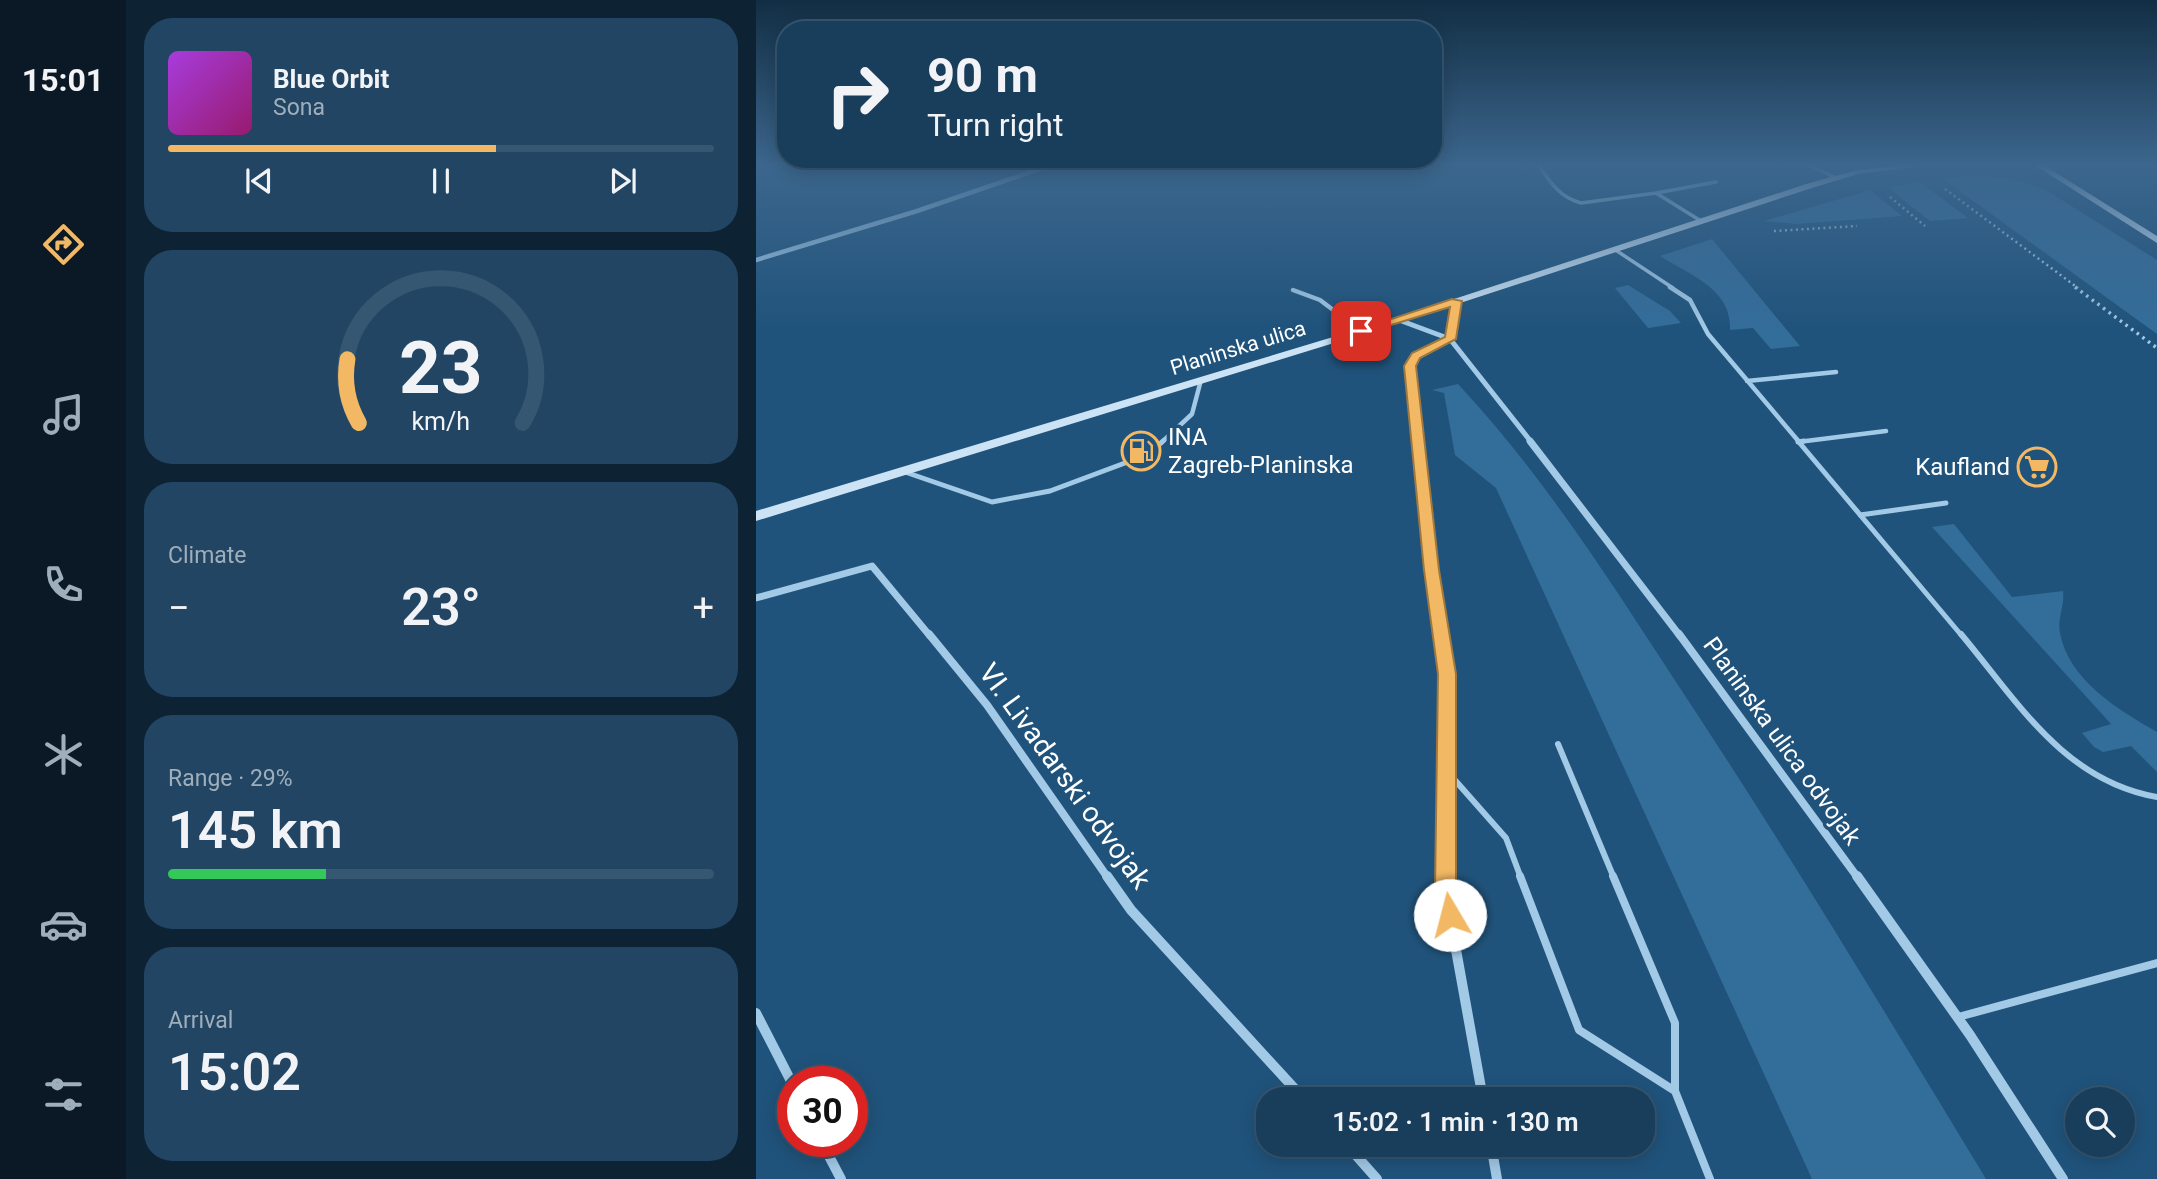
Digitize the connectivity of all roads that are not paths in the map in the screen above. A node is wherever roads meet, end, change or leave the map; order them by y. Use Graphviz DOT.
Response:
graph roads {
  1 [pos="891,219"];
  2 [pos="1698,219"];
  3 [pos="1707,219"];
  4 [pos="2124,219"];
  5 [pos="1701,221"];
  6 [pos="2157,240"];
  7 [pos="1614,249"];
  8 [pos="756,260"];
  9 [pos="1293,290"];
  10 [pos="1456,301"];
  11 [pos="1399,320"];
  12 [pos="1361,331"];
  13 [pos="1450,339"];
  14 [pos="1836,372"];
  15 [pos="1201,380"];
  16 [pos="1747,381"];
  17 [pos="1886,431"];
  18 [pos="1798,442"];
  19 [pos="902,471"];
  20 [pos="1946,503"];
  21 [pos="1860,515"];
  22 [pos="756,516"];
  23 [pos="756,598"];
  24 [pos="1558,744"];
  25 [pos="1446,771"];
  26 [pos="2157,797"];
  27 [pos="2157,963"];
  28 [pos="756,1013"];
  29 [pos="1958,1017"];
  30 [pos="783,1066"];
  31 [pos="1293,1087"];
  32 [pos="1481,1087"];
  33 [pos="1675,1090"];
  34 [pos="829,1157"];
  35 [pos="1358,1157"];
  36 [pos="1493,1157"];
  37 [pos="841,1179"];
  38 [pos="1377,1179"];
  39 [pos="1497,1179"];
  40 [pos="1710,1179"];
  41 [pos="2063,1179"];
  1 -- 8 [label="street"];
  2 -- 5 [label="lane"];
  3 -- 5 [label="street, Planinska ulica"];
  4 -- 6 [label="street"];
  5 -- 7 [label="street, Planinska ulica"];
  7 -- 10 [label="street, Planinska ulica"];
  7 -- 16 [label="lane"];
  9 -- 12 [label="lane"];
  10 -- 11 [label="street, Planinska ulica"];
  10 -- 13 [label="street"];
  11 -- 12 [label="street, Planinska ulica"];
  11 -- 13 [label="street"];
  12 -- 15 [label="street, Planinska ulica"];
  13 -- 25 [label="street"];
  13 -- 29 [label="street, Planinska ulica odvojak"];
  14 -- 16 [label="lane"];
  15 -- 19 [label="street, Planinska ulica"];
  15 -- 19 [label="lane"];
  16 -- 18 [label="lane"];
  17 -- 18 [label="lane"];
  18 -- 21 [label="lane"];
  19 -- 22 [label="street, Planinska ulica"];
  20 -- 21 [label="lane"];
  21 -- 26 [label="lane"];
  23 -- 31 [label="street, VI. Livadarski odvojak"];
  24 -- 33 [label="lane"];
  25 -- 32 [label="street"];
  25 -- 33 [label="lane"];
  27 -- 29 [label="lane"];
  28 -- 30 [label="street"];
  29 -- 41 [label="street, Planinska ulica odvojak"];
  33 -- 40 [label="lane"];
  34 -- 37 [label="street"];
  35 -- 38 [label="street"];
  36 -- 39 [label="street"];
}
